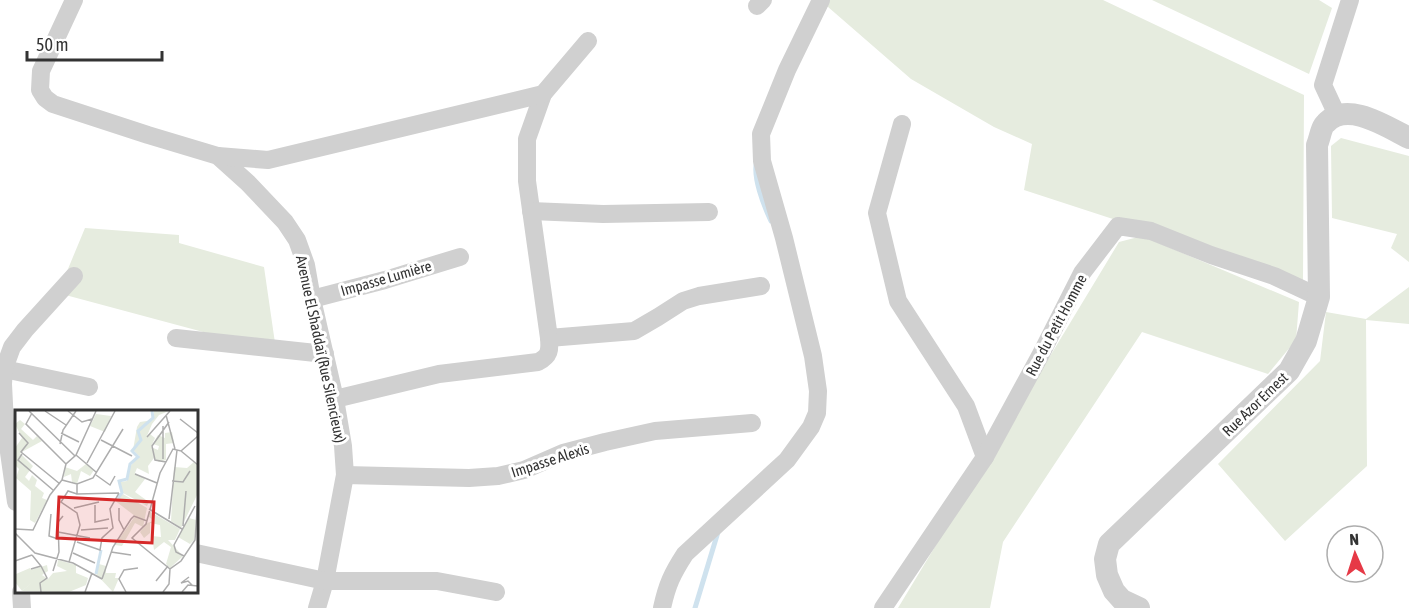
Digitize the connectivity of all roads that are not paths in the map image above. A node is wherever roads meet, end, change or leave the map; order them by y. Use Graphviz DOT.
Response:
graph roads {
  1 [pos="74,0"];
  2 [pos="821,0"];
  3 [pos="1350,0"];
  4 [pos="588,41"];
  5 [pos="543,93"];
  6 [pos="1337,115"];
  7 [pos="902,124"];
  8 [pos="1409,138"];
  9 [pos="218,156"];
  10 [pos="531,211"];
  11 [pos="709,212"];
  12 [pos="460,256"];
  13 [pos="74,276"];
  14 [pos="761,286"];
  15 [pos="1319,297"];
  16 [pos="312,299"];
  17 [pos="176,338"];
  18 [pos="549,338"];
  19 [pos="325,354"];
  20 [pos="4,369"];
  21 [pos="89,387"];
  22 [pos="335,399"];
  23 [pos="752,423"];
  24 [pos="986,457"];
  25 [pos="345,475"];
  26 [pos="15,495"];
  27 [pos="198,553"];
  28 [pos="325,580"];
  29 [pos="496,592"];
  30 [pos="21,593"];
  31 [pos="22,608"];
  32 [pos="317,608"];
  33 [pos="662,608"];
  34 [pos="883,608"];
  35 [pos="1139,608"];
  1 -- 9 [label="street, Avenue El Shaddaï (Rue Silencieux)"];
  2 -- 33 [label="street"];
  3 -- 6 [label="street"];
  4 -- 5 [label="street"];
  5 -- 9 [label="street"];
  5 -- 10 [label="street"];
  6 -- 8 [label="street"];
  6 -- 15 [label="street, Rue Azor Ernest"];
  7 -- 24 [label="street"];
  9 -- 16 [label="street, Avenue El Shaddaï (Rue Silencieux)"];
  10 -- 11 [label="street"];
  10 -- 18 [label="street"];
  12 -- 16 [label="street, Impasse Lumière"];
  13 -- 20 [label="street"];
  14 -- 18 [label="street"];
  15 -- 24 [label="street, Rue du Petit Homme"];
  15 -- 35 [label="street, Rue Azor Ernest"];
  16 -- 19 [label="street, Avenue El Shaddaï (Rue Silencieux)"];
  17 -- 19 [label="street"];
  18 -- 22 [label="street"];
  19 -- 22 [label="street, Avenue El Shaddaï (Rue Silencieux)"];
  20 -- 21 [label="street"];
  20 -- 26 [label="street"];
  22 -- 25 [label="street, Avenue El Shaddaï (Rue Silencieux)"];
  23 -- 25 [label="street, Impasse Alexis"];
  24 -- 34 [label="street, Rue du Petit Homme"];
  25 -- 28 [label="street, Avenue El Shaddaï (Rue Silencieux)"];
  27 -- 28 [label="street"];
  28 -- 29 [label="street"];
  28 -- 32 [label="street, Avenue El Shaddaï (Rue Silencieux)"];
  30 -- 31 [label="street"];
}
